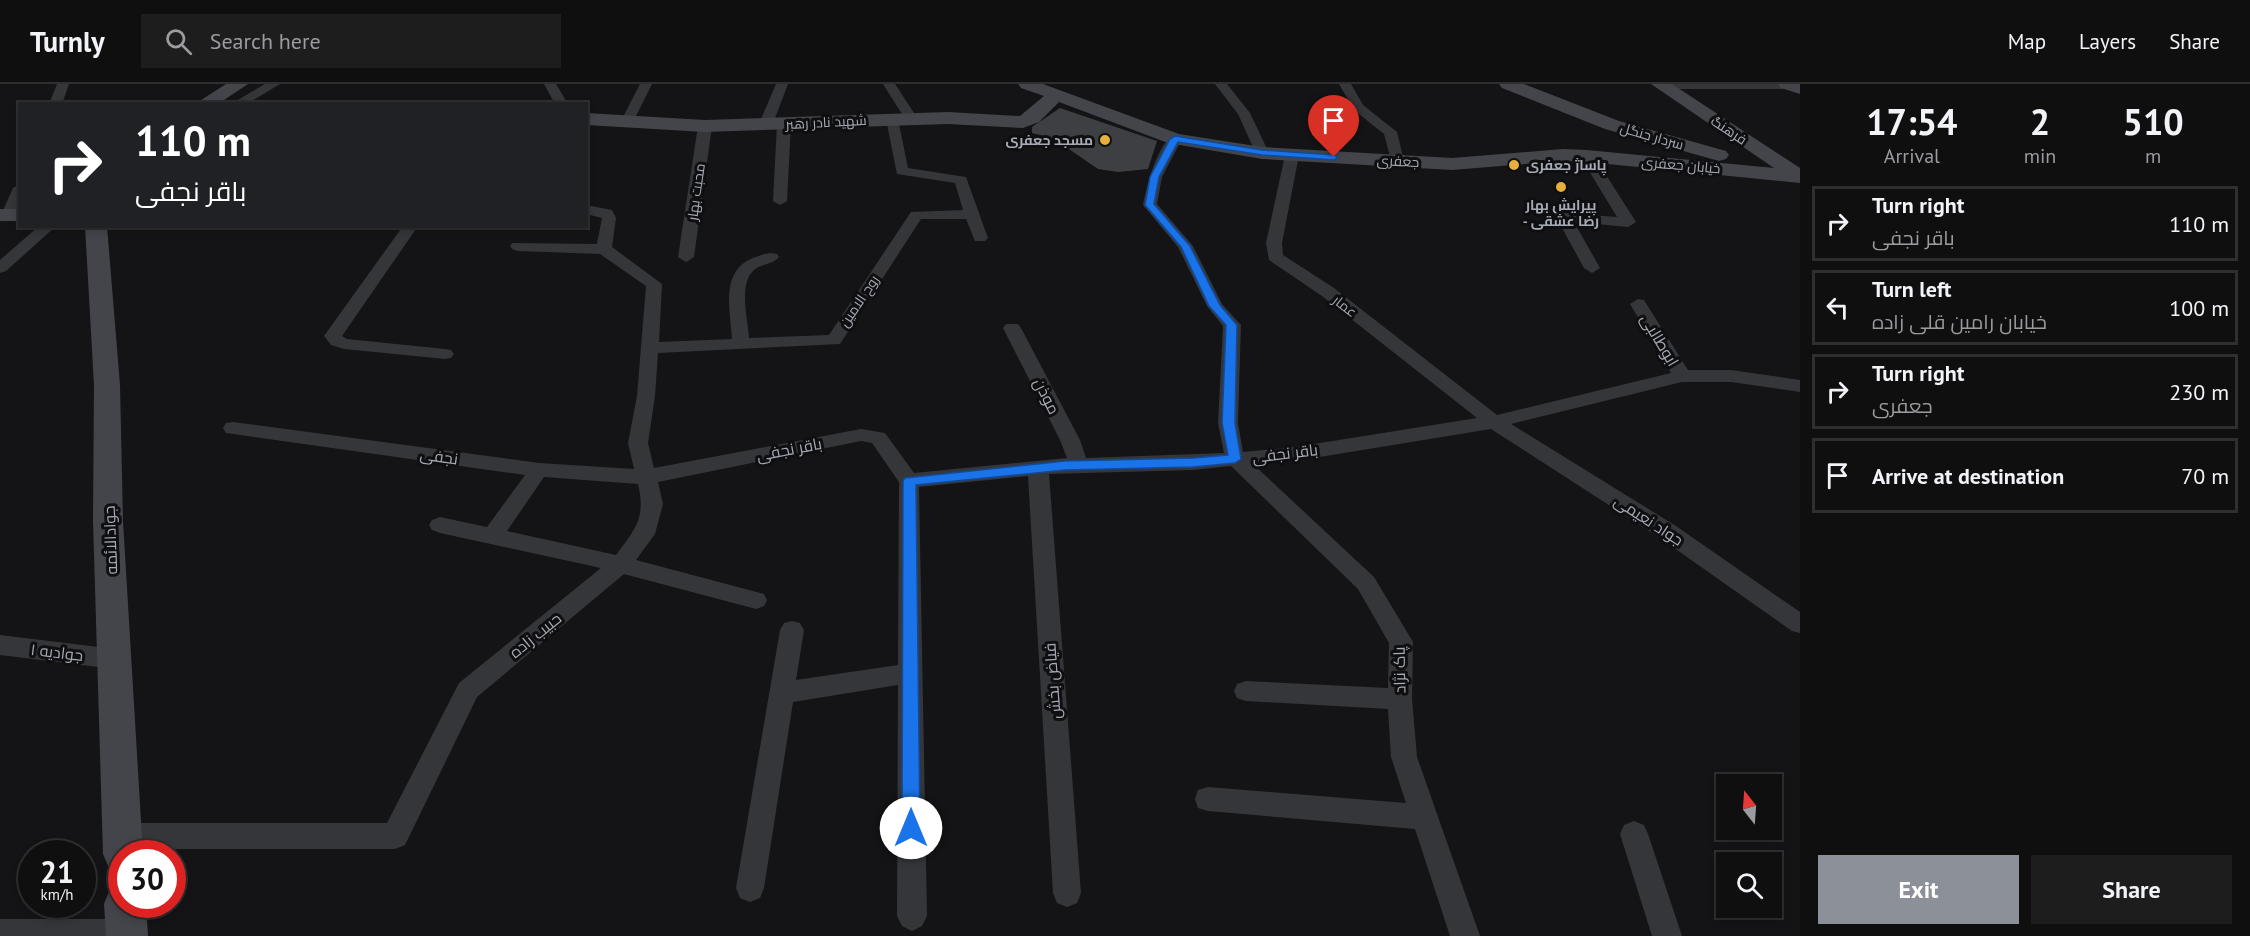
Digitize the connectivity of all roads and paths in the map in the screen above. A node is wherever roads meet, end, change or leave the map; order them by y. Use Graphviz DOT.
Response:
graph roads {
  1 [pos="63,84"];
  2 [pos="239,84"];
  3 [pos="274,84"];
  4 [pos="550,84"];
  5 [pos="646,84"];
  6 [pos="782,84"];
  7 [pos="889,84"];
  8 [pos="1027,84"];
  9 [pos="1221,84"];
  10 [pos="1345,84"];
  11 [pos="1508,84"];
  12 [pos="1661,85"];
  13 [pos="1792,86"];
  14 [pos="1055,96"];
  15 [pos="56,102"];
  16 [pos="208,102"];
  17 [pos="241,102"];
  18 [pos="560,102"];
  19 [pos="588,119"];
  20 [pos="892,119"];
  21 [pos="912,119"];
  22 [pos="627,121"];
  23 [pos="784,124"];
  24 [pos="1612,125"];
  25 [pos="705,126"];
  26 [pos="765,126"];
  27 [pos="1175,139"];
  28 [pos="1262,153"];
  29 [pos="1292,155"];
  30 [pos="1563,155"];
  31 [pos="1587,156"];
  32 [pos="1397,161"];
  33 [pos="1800,177"];
  34 [pos="18,193"];
  35 [pos="780,201"];
  36 [pos="588,209"];
  37 [pos="970,214"];
  38 [pos="9,215"];
  39 [pos="48,228"];
  40 [pos="96,228"];
  41 [pos="410,228"];
  42 [pos="980,238"];
  43 [pos="518,246"];
  44 [pos="604,249"];
  45 [pos="686,257"];
  46 [pos="771,257"];
  47 [pos="0,268"];
  48 [pos="1592,268"];
  49 [pos="1638,304"];
  50 [pos="1012,328"];
  51 [pos="741,344"];
  52 [pos="650,348"];
  53 [pos="445,354"];
  54 [pos="1682,376"];
  55 [pos="1800,386"];
  56 [pos="1494,422"];
  57 [pos="233,428"];
  58 [pos="1235,459"];
  59 [pos="1079,465"];
  60 [pos="1038,468"];
  61 [pos="539,470"];
  62 [pos="646,477"];
  63 [pos="909,481"];
  64 [pos="440,525"];
  65 [pos="492,536"];
  66 [pos="621,564"];
  67 [pos="756,600"];
  68 [pos="1800,624"];
  69 [pos="792,630"];
  70 [pos="0,645"];
  71 [pos="115,659"];
  72 [pos="910,673"];
  73 [pos="1246,691"];
  74 [pos="782,693"];
  75 [pos="1400,699"];
  76 [pos="1208,799"];
  77 [pos="1424,817"];
  78 [pos="1634,834"];
  79 [pos="123,840"];
  80 [pos="186,843"];
  81 [pos="750,888"];
  82 [pos="1067,893"];
  83 [pos="912,916"];
  84 [pos="126,925"];
  85 [pos="0,934"];
  86 [pos="1465,936"];
  87 [pos="1667,936"];
  1 -- 15 [label="street"];
  2 -- 16 [label="main road"];
  3 -- 17 [label="street"];
  4 -- 18 [label="street"];
  5 -- 22 [label="street"];
  6 -- 26 [label="street"];
  7 -- 21 [label="street"];
  8 -- 14 [label="main road, جعفری"];
  9 -- 28 [label="street"];
  10 -- 32 [label="street"];
  11 -- 24 [label="main road, سردار جنگل"];
  12 -- 13 [label="street"];
  12 -- 33 [label="main road, فرهنگ"];
  14 -- 21 [label="main road, شهید نادر رهبر"];
  14 -- 27 [label="main road, جعفری"];
  19 -- 22 [label="main road, شهید نادر رهبر"];
  20 -- 21 [label="main road, شهید نادر رهبر"];
  20 -- 23 [label="main road, شهید نادر رهبر"];
  20 -- 37 [label="street"];
  22 -- 25 [label="main road, شهید نادر رهبر"];
  23 -- 26 [label="main road, شهید نادر رهبر"];
  23 -- 35 [label="street"];
  24 -- 30 [label="main road"];
  24 -- 33 [label="main road, سردار جنگل"];
  25 -- 26 [label="main road, شهید نادر رهبر"];
  25 -- 45 [label="street, محبت بهار"];
  27 -- 28 [label="main road, جعفری"];
  27 -- 58 [label="street"];
  28 -- 29 [label="main road, جعفری"];
  29 -- 32 [label="main road, جعفری"];
  29 -- 56 [label="street, عمار"];
  30 -- 31 [label="main road, خیابان جعفری"];
  30 -- 32 [label="main road, جعفری"];
  31 -- 33 [label="main road, خیابان جعفری"];
  31 -- 48 [label="street"];
  34 -- 38 [label="street"];
  36 -- 44 [label="street"];
  37 -- 42 [label="street"];
  37 -- 51 [label="street, روح الامین"];
  39 -- 47 [label="street"];
  40 -- 71 [label="main road, جوادالائمه"];
  41 -- 53 [label="street"];
  43 -- 44 [label="street"];
  44 -- 52 [label="street, حبیب زاده"];
  46 -- 51 [label="street"];
  49 -- 54 [label="street, ابوطالبی"];
  50 -- 59 [label="street, موذن"];
  51 -- 52 [label="street, روح الامین"];
  52 -- 62 [label="street, حبیب زاده"];
  54 -- 55 [label="street, باقر نجفی"];
  54 -- 56 [label="street, باقر نجفی"];
  56 -- 58 [label="street, باقر نجفی"];
  56 -- 68 [label="street, جواد نعیمی"];
  57 -- 61 [label="street, نجفی"];
  58 -- 59 [label="street, باقر نجفی"];
  58 -- 75 [label="street, پاک نژاد"];
  59 -- 60 [label="street, باقر نجفی"];
  60 -- 63 [label="street, باقر نجفی"];
  60 -- 82 [label="street, فیاض بخش"];
  61 -- 62 [label="street, نجفی"];
  61 -- 65 [label="street"];
  62 -- 63 [label="street, باقر نجفی"];
  62 -- 66 [label="street, حبیب زاده"];
  63 -- 72 [label="street"];
  64 -- 65 [label="street"];
  65 -- 66 [label="street"];
  66 -- 67 [label="street"];
  66 -- 80 [label="street, حبیب زاده"];
  69 -- 74 [label="street"];
  70 -- 71 [label="street, جوادیه ۱"];
  71 -- 79 [label="main road, جوادالائمه"];
  72 -- 74 [label="street"];
  72 -- 83 [label="street"];
  73 -- 75 [label="street"];
  74 -- 81 [label="street"];
  75 -- 77 [label="street, پاک نژاد"];
  76 -- 77 [label="street"];
  77 -- 86 [label="street, پاک نژاد"];
  78 -- 87 [label="street"];
  84 -- 85 [label="street"];
}
